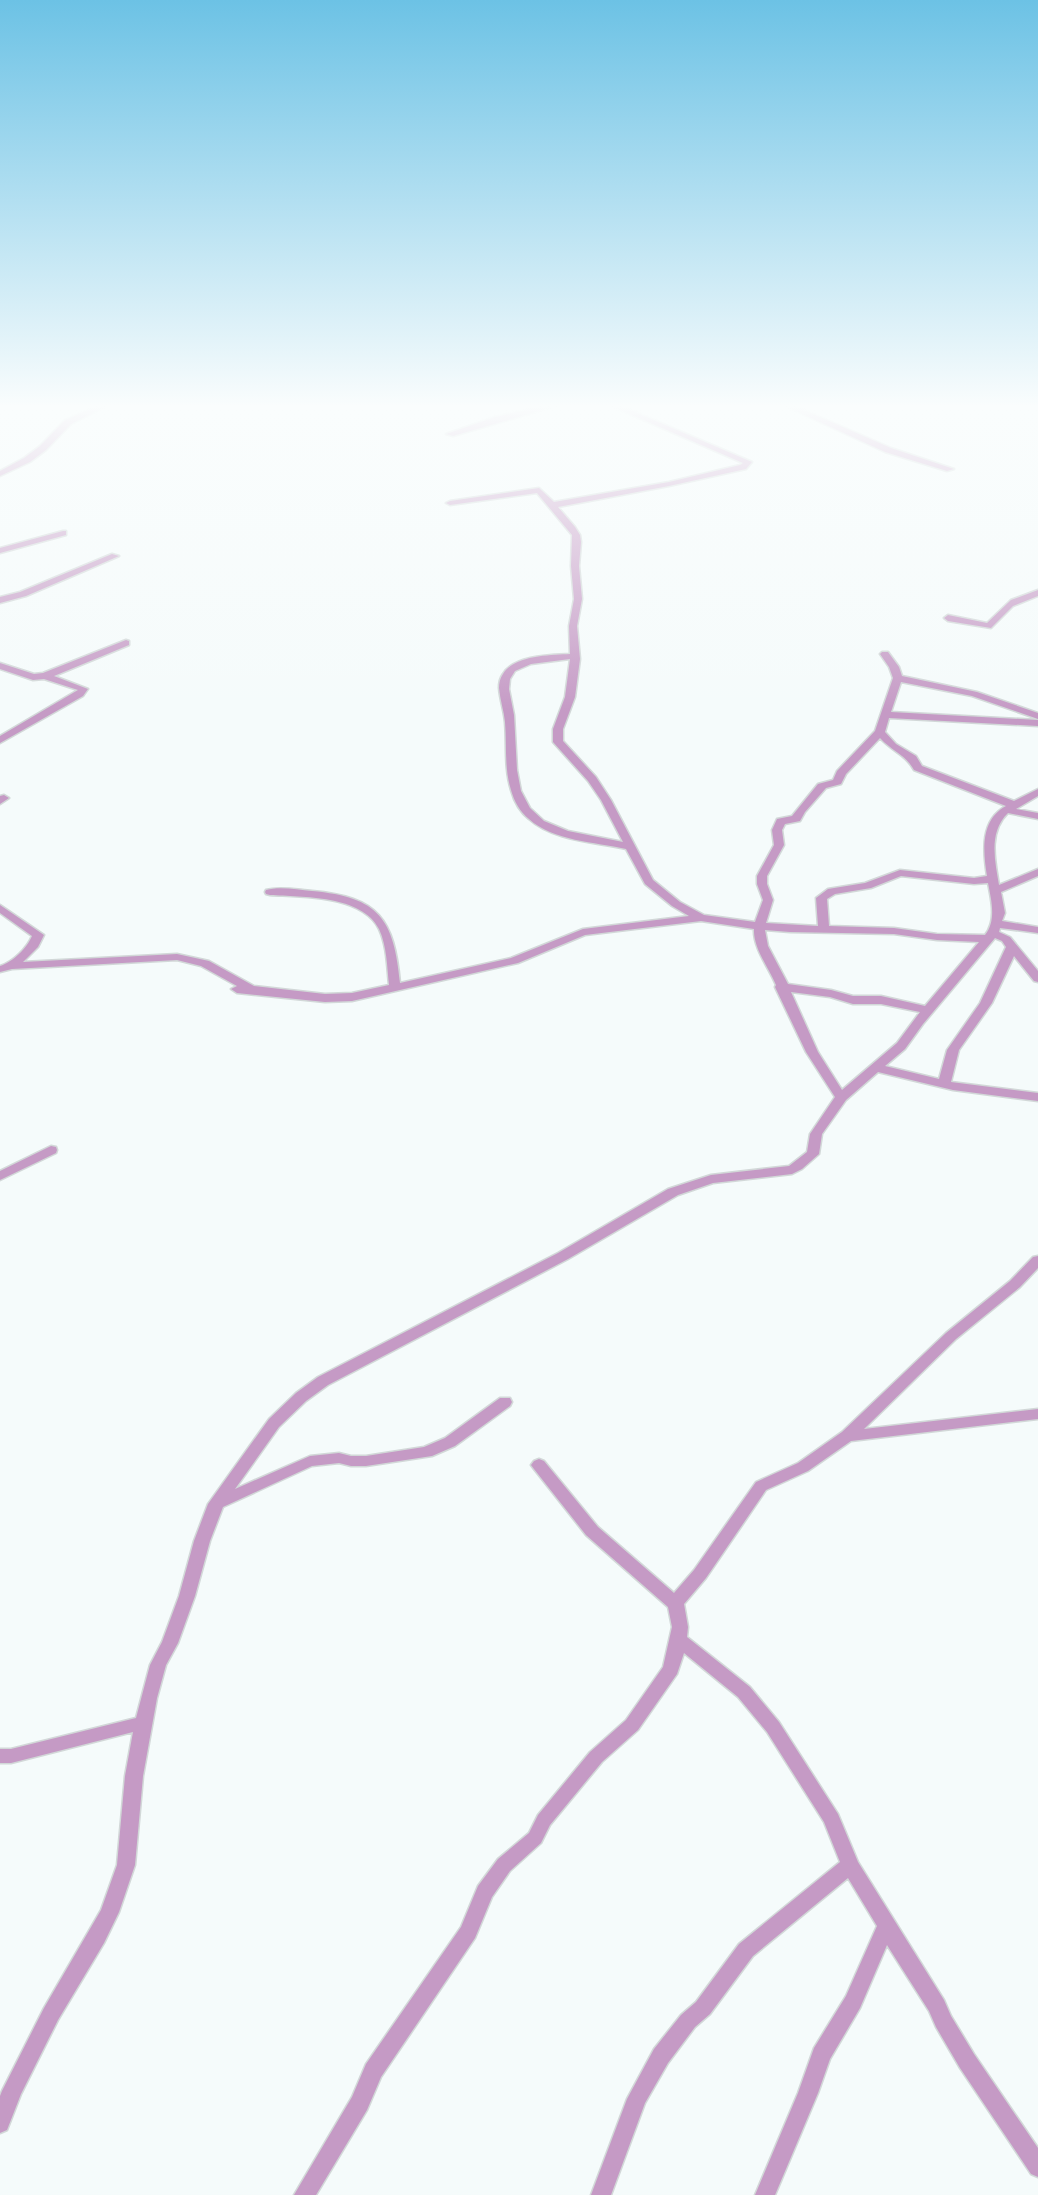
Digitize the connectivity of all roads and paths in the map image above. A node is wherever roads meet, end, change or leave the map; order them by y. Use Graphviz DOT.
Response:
graph roads {
  1 [pos="556,508"];
  2 [pos="62,533"];
  3 [pos="0,551"];
  4 [pos="115,556"];
  5 [pos="1038,593"];
  6 [pos="0,600"];
  7 [pos="948,618"];
  8 [pos="126,643"];
  9 [pos="885,654"];
  10 [pos="575,656"];
  11 [pos="0,666"];
  12 [pos="45,676"];
  13 [pos="898,678"];
  14 [pos="886,715"];
  15 [pos="1038,716"];
  16 [pos="1038,723"];
  17 [pos="880,732"];
  18 [pos="0,740"];
  19 [pos="1038,792"];
  20 [pos="1010,808"];
  21 [pos="1038,816"];
  22 [pos="629,846"];
  23 [pos="1038,872"];
  24 [pos="993,885"];
  25 [pos="270,892"];
  26 [pos="0,908"];
  27 [pos="701,918"];
  28 [pos="760,927"];
  29 [pos="824,930"];
  30 [pos="1036,930"];
  31 [pos="993,932"];
  32 [pos="1012,947"];
  33 [pos="12,966"];
  34 [pos="0,969"];
  35 [pos="1038,979"];
  36 [pos="395,986"];
  37 [pos="782,987"];
  38 [pos="237,989"];
  39 [pos="251,989"];
  40 [pos="928,1010"];
  41 [pos="876,1068"];
  42 [pos="944,1083"];
  43 [pos="841,1097"];
  44 [pos="1038,1097"];
  45 [pos="52,1150"];
  46 [pos="0,1176"];
  47 [pos="1038,1260"];
  48 [pos="505,1402"];
  49 [pos="1038,1414"];
  50 [pos="847,1436"];
  51 [pos="539,1465"];
  52 [pos="216,1504"];
  53 [pos="676,1604"];
  54 [pos="678,1639"];
  55 [pos="142,1723"];
  56 [pos="0,1756"];
  57 [pos="850,1865"];
  58 [pos="886,1926"];
  59 [pos="0,2123"];
  60 [pos="1038,2167"];
  61 [pos="307,2194"];
  62 [pos="601,2195"];
  63 [pos="765,2195"];
  1 -- 10 [label="street"];
  2 -- 3 [label="street"];
  4 -- 6 [label="street"];
  5 -- 7 [label="street"];
  8 -- 12 [label="street"];
  9 -- 13 [label="street"];
  10 -- 22 [label="street"];
  10 -- 22 [label="street"];
  11 -- 12 [label="street"];
  12 -- 18 [label="street"];
  13 -- 14 [label="street"];
  13 -- 15 [label="street"];
  14 -- 16 [label="street"];
  14 -- 17 [label="street"];
  17 -- 20 [label="street"];
  17 -- 28 [label="street"];
  19 -- 20 [label="street"];
  20 -- 21 [label="street"];
  20 -- 24 [label="street"];
  22 -- 27 [label="street"];
  23 -- 24 [label="street"];
  24 -- 29 [label="street"];
  24 -- 31 [label="street"];
  25 -- 36 [label="street"];
  26 -- 33 [label="street"];
  27 -- 28 [label="street"];
  27 -- 36 [label="street"];
  28 -- 29 [label="street"];
  28 -- 37 [label="street"];
  29 -- 31 [label="street"];
  30 -- 31 [label="street"];
  31 -- 32 [label="street"];
  31 -- 40 [label="street"];
  32 -- 35 [label="street"];
  32 -- 42 [label="street"];
  33 -- 34 [label="street"];
  33 -- 39 [label="street"];
  36 -- 39 [label="street"];
  37 -- 40 [label="street"];
  37 -- 43 [label="street"];
  38 -- 39 [label="street"];
  40 -- 41 [label="street"];
  41 -- 42 [label="street"];
  41 -- 43 [label="street"];
  42 -- 44 [label="street"];
  43 -- 52 [label="street"];
  45 -- 46 [label="street"];
  47 -- 50 [label="street"];
  48 -- 52 [label="street"];
  49 -- 50 [label="street"];
  50 -- 53 [label="street"];
  51 -- 53 [label="street"];
  52 -- 55 [label="street"];
  53 -- 54 [label="street"];
  54 -- 57 [label="street"];
  54 -- 61 [label="street"];
  55 -- 56 [label="street"];
  55 -- 59 [label="street"];
  57 -- 58 [label="street"];
  57 -- 62 [label="street"];
  58 -- 60 [label="street"];
  58 -- 63 [label="street"];
}
